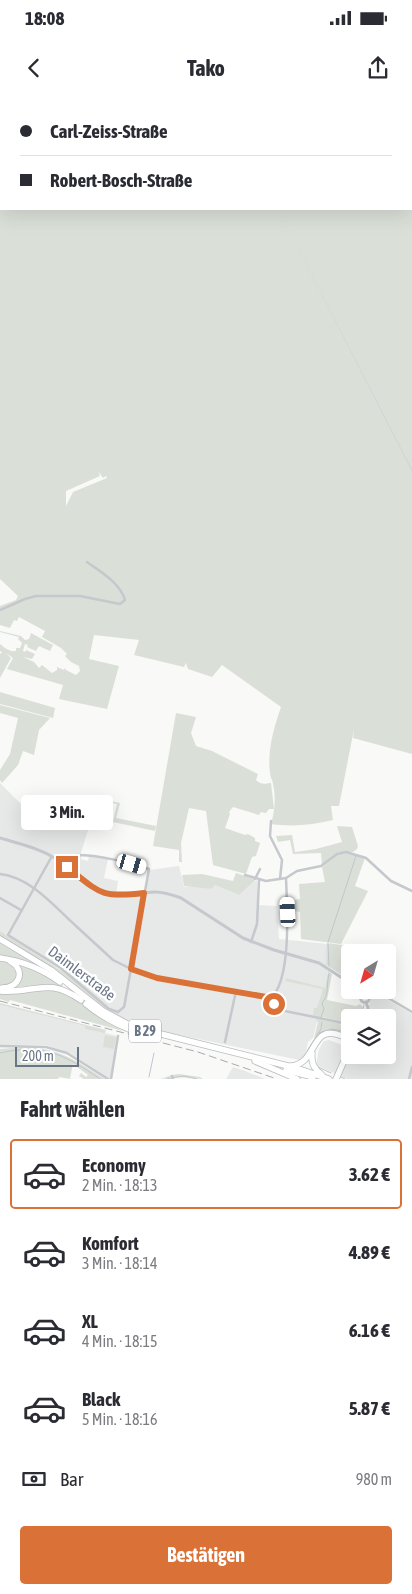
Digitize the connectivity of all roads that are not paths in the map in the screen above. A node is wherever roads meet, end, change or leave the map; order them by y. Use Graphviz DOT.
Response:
graph roads {
  1 [pos="87,562"];
  2 [pos="0,610"];
  3 [pos="271,821"];
  4 [pos="0,838"];
  5 [pos="52,856"];
  6 [pos="67,867"];
  7 [pos="260,869"];
  8 [pos="0,874"];
  9 [pos="245,875"];
  10 [pos="286,878"];
  11 [pos="257,879"];
  12 [pos="280,879"];
  13 [pos="33,888"];
  14 [pos="412,891"];
  15 [pos="144,893"];
  16 [pos="0,898"];
  17 [pos="21,910"];
  18 [pos="0,939"];
  19 [pos="252,942"];
  20 [pos="287,954"];
  21 [pos="1,957"];
  22 [pos="131,969"];
  23 [pos="56,974"];
  24 [pos="341,977"];
  25 [pos="0,990"];
  26 [pos="236,990"];
  27 [pos="272,998"];
  28 [pos="361,999"];
  29 [pos="368,999"];
  30 [pos="389,999"];
  31 [pos="81,1000"];
  32 [pos="366,1002"];
  33 [pos="368,1009"];
  34 [pos="412,1012"];
  35 [pos="341,1023"];
  36 [pos="341,1033"];
  37 [pos="118,1036"];
  38 [pos="224,1042"];
  39 [pos="0,1046"];
  40 [pos="312,1051"];
  41 [pos="255,1061"];
  42 [pos="343,1064"];
  43 [pos="281,1065"];
  44 [pos="412,1067"];
  45 [pos="328,1078"];
  46 [pos="109,1079"];
  47 [pos="297,1079"];
  48 [pos="319,1079"];
  49 [pos="336,1079"];
  50 [pos="409,1079"];
  1 -- 2 [label="street"];
  3 -- 12 [label="street"];
  4 -- 5 [label="street"];
  5 -- 6 [label="street"];
  5 -- 13 [label="street"];
  6 -- 15 [label="street"];
  6 -- 15 [label="street"];
  7 -- 11 [label="street"];
  8 -- 13 [label="street"];
  9 -- 11 [label="street"];
  10 -- 12 [label="street"];
  10 -- 14 [label="street"];
  10 -- 20 [label="street"];
  11 -- 12 [label="street"];
  11 -- 19 [label="street"];
  13 -- 17 [label="street"];
  13 -- 22 [label="street"];
  15 -- 19 [label="street"];
  15 -- 22 [label="street"];
  16 -- 17 [label="street"];
  17 -- 22 [label="street, Daimlerstraße"];
  18 -- 23 [label="highway"];
  19 -- 20 [label="street"];
  20 -- 24 [label="street"];
  20 -- 27 [label="street"];
  21 -- 23 [label="highway, B 29"];
  21 -- 25 [label="highway"];
  21 -- 31 [label="highway, B 29"];
  22 -- 26 [label="street"];
  23 -- 43 [label="highway, B 29"];
  25 -- 31 [label="highway, B 29"];
  26 -- 27 [label="street"];
  26 -- 38 [label="street"];
  27 -- 35 [label="street"];
  28 -- 32 [label="street"];
  29 -- 32 [label="street"];
  30 -- 34 [label="street"];
  31 -- 41 [label="highway, B 29"];
  32 -- 33 [label="street"];
  36 -- 40 [label="highway"];
  37 -- 46 [label="street"];
  39 -- 46 [label="street"];
  40 -- 43 [label="highway"];
  40 -- 45 [label="highway"];
  41 -- 47 [label="highway"];
  41 -- 48 [label="highway, B 29"];
  42 -- 49 [label="highway"];
  43 -- 45 [label="highway, B 29"];
  44 -- 50 [label="street"];
}
